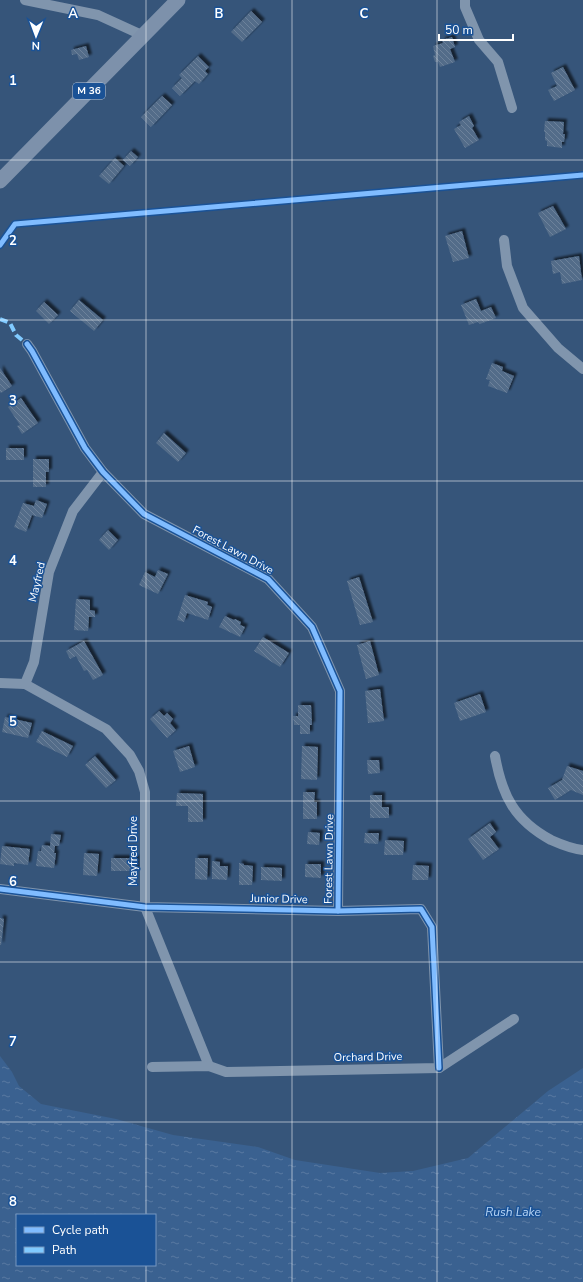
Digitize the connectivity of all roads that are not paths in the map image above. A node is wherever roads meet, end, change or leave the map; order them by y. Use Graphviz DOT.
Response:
graph roads {
  1 [pos="25,0"];
  2 [pos="178,0"];
  3 [pos="464,0"];
  4 [pos="144,36"];
  5 [pos="512,108"];
  6 [pos="0,182"];
  7 [pos="504,240"];
  8 [pos="26,344"];
  9 [pos="583,369"];
  10 [pos="103,472"];
  11 [pos="0,683"];
  12 [pos="25,684"];
  13 [pos="495,756"];
  14 [pos="583,850"];
  15 [pos="0,889"];
  16 [pos="145,907"];
  17 [pos="338,910"];
  18 [pos="514,1019"];
  19 [pos="209,1066"];
  20 [pos="152,1068"];
  21 [pos="439,1068"];
  1 -- 4 [label="street"];
  2 -- 4 [label="main road, M 36"];
  3 -- 5 [label="street"];
  4 -- 6 [label="main road, M 36"];
  7 -- 9 [label="street"];
  8 -- 10 [label="street, Forest Lawn Drive"];
  10 -- 12 [label="street, Mayfred"];
  10 -- 17 [label="street, Forest Lawn Drive"];
  11 -- 12 [label="street"];
  12 -- 16 [label="street, Mayfred Drive"];
  13 -- 14 [label="street"];
  15 -- 16 [label="street, Junior Drive"];
  16 -- 17 [label="street, Junior Drive"];
  16 -- 19 [label="street, Mayfred Drive"];
  17 -- 21 [label="street, Junior Drive"];
  18 -- 21 [label="street"];
  19 -- 20 [label="street, Orchard Drive"];
  19 -- 21 [label="street, Orchard Drive"];
}
